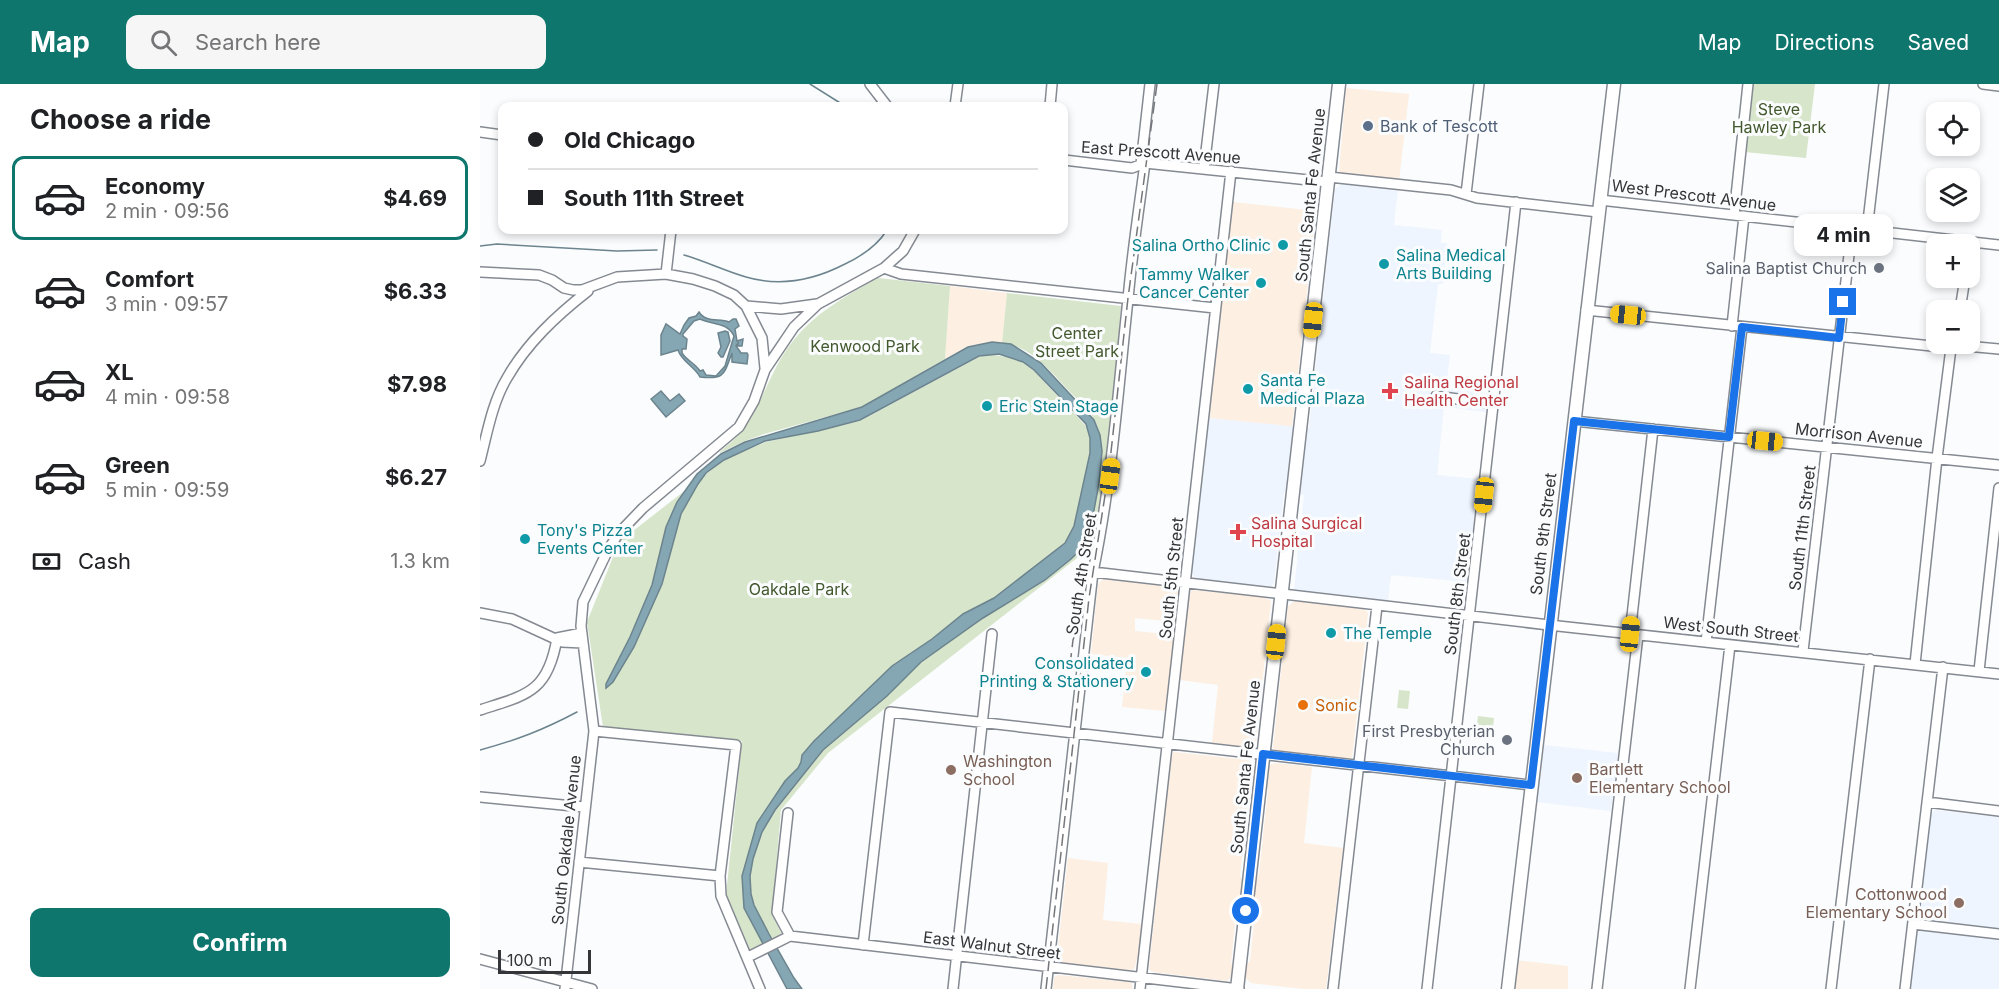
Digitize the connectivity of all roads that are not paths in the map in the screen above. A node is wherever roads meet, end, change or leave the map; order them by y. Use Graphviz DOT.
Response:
graph roads {
  1 [pos="870,84"];
  2 [pos="958,84"];
  3 [pos="1052,84"];
  4 [pos="1150,84"];
  5 [pos="1214,84"];
  6 [pos="1339,84"];
  7 [pos="1479,84"];
  8 [pos="1614,84"];
  9 [pos="1748,84"];
  10 [pos="1884,84"];
  11 [pos="1983,84"];
  12 [pos="1999,86"];
  13 [pos="884,102"];
  14 [pos="956,102"];
  15 [pos="1050,102"];
  16 [pos="480,132"];
  17 [pos="498,134"];
  18 [pos="1068,160"];
  19 [pos="1143,163"];
  20 [pos="1204,168"];
  21 [pos="1231,171"];
  22 [pos="1328,179"];
  23 [pos="1466,194"];
  24 [pos="1516,202"];
  25 [pos="1599,206"];
  26 [pos="1739,216"];
  27 [pos="1852,229"];
  28 [pos="1867,230"];
  29 [pos="670,234"];
  30 [pos="913,234"];
  31 [pos="1926,237"];
  32 [pos="1980,244"];
  33 [pos="1999,245"];
  34 [pos="884,268"];
  35 [pos="480,272"];
  36 [pos="666,274"];
  37 [pos="564,288"];
  38 [pos="591,288"];
  39 [pos="1128,298"];
  40 [pos="571,304"];
  41 [pos="818,304"];
  42 [pos="746,306"];
  43 [pos="1215,308"];
  44 [pos="1586,310"];
  45 [pos="1732,326"];
  46 [pos="1742,327"];
  47 [pos="1839,338"];
  48 [pos="1926,344"];
  49 [pos="1980,347"];
  50 [pos="1999,349"];
  51 [pos="1952,354"];
  52 [pos="765,370"];
  53 [pos="1436,396"];
  54 [pos="1494,404"];
  55 [pos="1574,421"];
  56 [pos="1653,429"];
  57 [pos="1729,437"];
  58 [pos="1827,447"];
  59 [pos="1937,458"];
  60 [pos="480,461"];
  61 [pos="1999,465"];
  62 [pos="1999,488"];
  63 [pos="1093,572"];
  64 [pos="1185,582"];
  65 [pos="1282,592"];
  66 [pos="1377,606"];
  67 [pos="480,613"];
  68 [pos="1470,616"];
  69 [pos="1549,626"];
  70 [pos="992,633"];
  71 [pos="1634,635"];
  72 [pos="556,638"];
  73 [pos="582,638"];
  74 [pos="1706,642"];
  75 [pos="1730,645"];
  76 [pos="1803,651"];
  77 [pos="1870,659"];
  78 [pos="1915,664"];
  79 [pos="1943,667"];
  80 [pos="1979,671"];
  81 [pos="1999,674"];
  82 [pos="480,710"];
  83 [pos="982,722"];
  84 [pos="594,731"];
  85 [pos="1075,733"];
  86 [pos="1167,743"];
  87 [pos="1263,754"];
  88 [pos="1358,766"];
  89 [pos="1450,776"];
  90 [pos="1531,785"];
  91 [pos="480,797"];
  92 [pos="1927,802"];
  93 [pos="584,807"];
  94 [pos="1999,811"];
  95 [pos="788,813"];
  96 [pos="579,862"];
  97 [pos="720,876"];
  98 [pos="1913,924"];
  99 [pos="1999,934"];
  100 [pos="790,936"];
  101 [pos="863,945"];
  102 [pos="751,955"];
  103 [pos="956,956"];
  104 [pos="480,959"];
  105 [pos="1048,967"];
  106 [pos="1142,978"];
  107 [pos="566,985"];
  108 [pos="592,989"];
  109 [pos="760,989"];
  110 [pos="953,989"];
  111 [pos="1046,989"];
  112 [pos="1140,989"];
  113 [pos="1237,989"];
  114 [pos="1333,989"];
  115 [pos="1427,989"];
  116 [pos="1508,989"];
  117 [pos="1597,989"];
  118 [pos="1690,989"];
  119 [pos="1831,989"];
  120 [pos="1905,989"];
  1 -- 13 [label="street"];
  2 -- 14 [label="street"];
  3 -- 15 [label="street"];
  4 -- 19 [label="street, South 4th Street"];
  5 -- 20 [label="street"];
  6 -- 22 [label="main road, South Santa Fe Avenue"];
  7 -- 23 [label="street"];
  8 -- 25 [label="main road, South 9th Street"];
  9 -- 26 [label="street"];
  10 -- 28 [label="street"];
  11 -- 12 [label="street"];
  16 -- 17 [label="street"];
  18 -- 19 [label="street, East Prescott Avenue"];
  19 -- 20 [label="street, East Prescott Avenue"];
  19 -- 39 [label="street, South 4th Street"];
  20 -- 21 [label="street, East Prescott Avenue"];
  21 -- 22 [label="street, East Prescott Avenue"];
  21 -- 43 [label="street, South 5th Street"];
  22 -- 23 [label="street, West Prescott Avenue"];
  22 -- 65 [label="main road, South Santa Fe Avenue"];
  23 -- 24 [label="street, West Prescott Avenue"];
  24 -- 25 [label="street, West Prescott Avenue"];
  24 -- 54 [label="street, South 8th Street"];
  25 -- 26 [label="street, West Prescott Avenue"];
  25 -- 44 [label="main road, South 9th Street"];
  26 -- 27 [label="street, West Prescott Avenue"];
  26 -- 45 [label="street"];
  27 -- 28 [label="street, West Prescott Avenue"];
  27 -- 47 [label="street, South 11th Street"];
  28 -- 31 [label="street, West Prescott Avenue"];
  29 -- 36 [label="street"];
  30 -- 34 [label="street"];
  32 -- 33 [label="street, West Prescott Avenue"];
  34 -- 39 [label="street"];
  34 -- 41 [label="street"];
  35 -- 37 [label="street"];
  36 -- 38 [label="street"];
  36 -- 42 [label="street"];
  37 -- 38 [label="street"];
  37 -- 40 [label="street"];
  38 -- 40 [label="street"];
  39 -- 43 [label="street"];
  39 -- 63 [label="street, South 4th Street"];
  40 -- 60 [label="street"];
  41 -- 42 [label="street"];
  41 -- 52 [label="street"];
  42 -- 52 [label="street"];
  43 -- 64 [label="street, South 5th Street"];
  44 -- 45 [label="street"];
  44 -- 55 [label="main road, South 9th Street"];
  45 -- 46 [label="street"];
  46 -- 47 [label="street"];
  46 -- 57 [label="street"];
  47 -- 48 [label="street"];
  47 -- 58 [label="street, South 11th Street"];
  49 -- 50 [label="street"];
  51 -- 59 [label="street"];
  52 -- 73 [label="street, South Oakdale Avenue"];
  53 -- 54 [label="street"];
  54 -- 68 [label="street, South 8th Street"];
  55 -- 56 [label="street, Morrison Avenue"];
  55 -- 69 [label="main road, South 9th Street"];
  56 -- 57 [label="street, Morrison Avenue"];
  56 -- 71 [label="street"];
  57 -- 58 [label="street, Morrison Avenue"];
  57 -- 74 [label="street"];
  58 -- 59 [label="street, Morrison Avenue"];
  58 -- 76 [label="street, South 11th Street"];
  59 -- 61 [label="street, Morrison Avenue"];
  59 -- 78 [label="street"];
  62 -- 80 [label="street"];
  63 -- 64 [label="street, West South Street"];
  63 -- 85 [label="street, South 4th Street"];
  64 -- 65 [label="street, West South Street"];
  64 -- 86 [label="street, South 5th Street"];
  65 -- 66 [label="street, West South Street"];
  65 -- 87 [label="main road, South Santa Fe Avenue"];
  66 -- 68 [label="street, West South Street"];
  66 -- 88 [label="street"];
  67 -- 72 [label="street"];
  68 -- 69 [label="street, West South Street"];
  68 -- 89 [label="street, South 8th Street"];
  69 -- 71 [label="street, West South Street"];
  69 -- 90 [label="main road, South 9th Street"];
  70 -- 83 [label="street"];
  71 -- 74 [label="street, West South Street"];
  71 -- 117 [label="street"];
  72 -- 73 [label="street"];
  72 -- 82 [label="street"];
  73 -- 84 [label="street, South Oakdale Avenue"];
  74 -- 75 [label="street, West South Street"];
  75 -- 76 [label="street, West South Street"];
  75 -- 118 [label="street"];
  76 -- 77 [label="street, West South Street"];
  77 -- 78 [label="street, West South Street"];
  77 -- 119 [label="street"];
  78 -- 79 [label="street, West South Street"];
  79 -- 80 [label="street, West South Street"];
  79 -- 92 [label="street"];
  80 -- 81 [label="street, West South Street"];
  83 -- 85 [label="street"];
  83 -- 101 [label="street"];
  83 -- 103 [label="street"];
  84 -- 93 [label="street, South Oakdale Avenue"];
  84 -- 97 [label="street"];
  85 -- 86 [label="street"];
  85 -- 105 [label="street, South 4th Street"];
  86 -- 87 [label="street"];
  86 -- 106 [label="street, South 5th Street"];
  87 -- 88 [label="street"];
  87 -- 113 [label="main road, South Santa Fe Avenue"];
  88 -- 89 [label="street"];
  88 -- 114 [label="street"];
  89 -- 90 [label="street"];
  89 -- 115 [label="street, South 8th Street"];
  90 -- 116 [label="main road, South 9th Street"];
  91 -- 93 [label="street"];
  92 -- 94 [label="street"];
  92 -- 98 [label="street"];
  93 -- 96 [label="street, South Oakdale Avenue"];
  95 -- 100 [label="street"];
  96 -- 97 [label="street"];
  96 -- 107 [label="street, South Oakdale Avenue"];
  97 -- 102 [label="street"];
  98 -- 99 [label="street"];
  98 -- 120 [label="street"];
  100 -- 101 [label="street, East Walnut Street"];
  100 -- 102 [label="street"];
  101 -- 103 [label="street, East Walnut Street"];
  102 -- 109 [label="street"];
  103 -- 105 [label="street, East Walnut Street"];
  103 -- 110 [label="street"];
  104 -- 107 [label="street"];
  105 -- 106 [label="street, East Walnut Street"];
  105 -- 111 [label="street, South 4th Street"];
  106 -- 112 [label="street, South 5th Street"];
  106 -- 113 [label="street, East Walnut Street"];
  107 -- 108 [label="street"];
}
